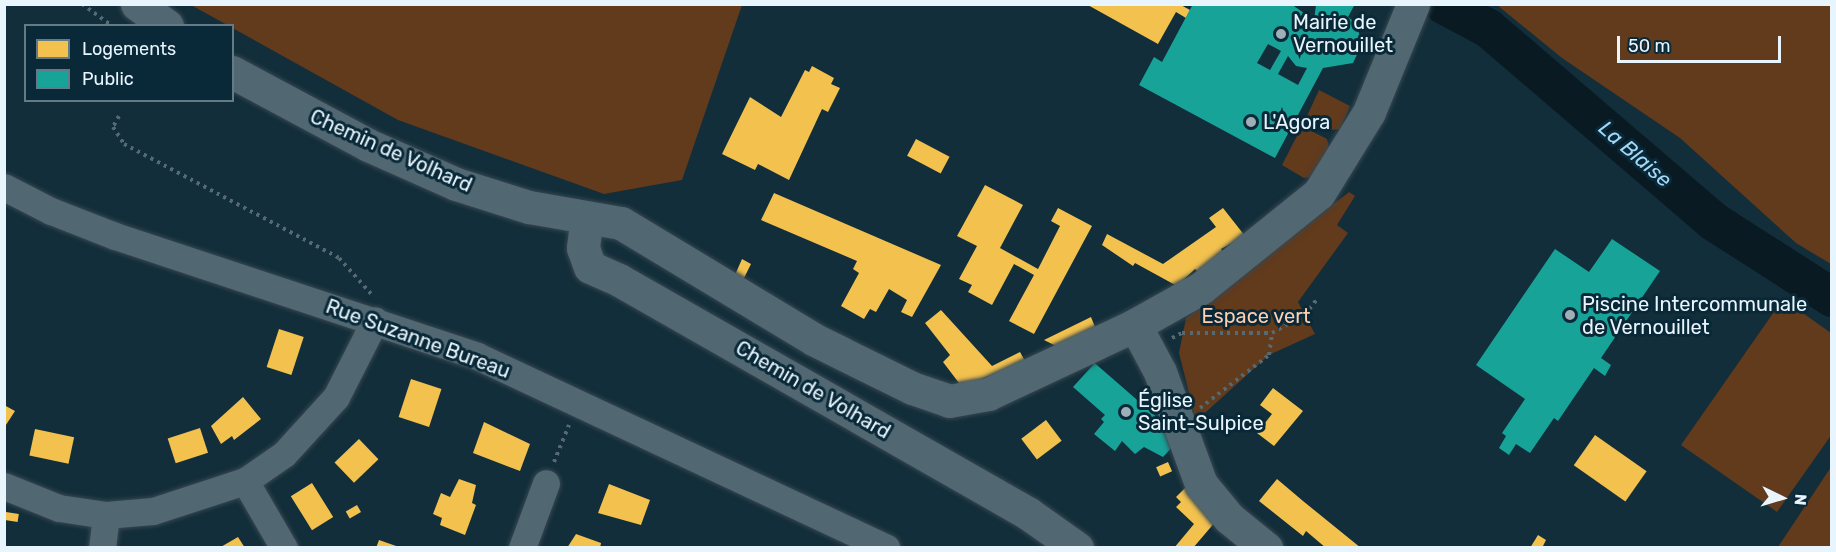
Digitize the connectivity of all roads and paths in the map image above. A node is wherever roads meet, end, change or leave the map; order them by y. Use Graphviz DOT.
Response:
graph roads {
  1 [pos="82,4"];
  2 [pos="136,4"];
  3 [pos="1412,7"];
  4 [pos="109,24"];
  5 [pos="164,24"];
  6 [pos="234,73"];
  7 [pos="119,116"];
  8 [pos="4,187"];
  9 [pos="593,219"];
  10 [pos="1317,299"];
  11 [pos="375,320"];
  12 [pos="1272,333"];
  13 [pos="1141,338"];
  14 [pos="576,404"];
  15 [pos="1180,423"];
  16 [pos="245,481"];
  17 [pos="546,483"];
  18 [pos="4,486"];
  19 [pos="106,515"];
  20 [pos="102,548"];
  21 [pos="284,548"];
  22 [pos="522,548"];
  23 [pos="886,548"];
  24 [pos="1077,548"];
  25 [pos="1266,548"];
  1 -- 4 [label="path"];
  2 -- 5 [label="street"];
  3 -- 13 [label="street, Chemin de Volhard"];
  6 -- 9 [label="street, Chemin de Volhard"];
  7 -- 11 [label="path"];
  8 -- 11 [label="street, Rue Suzanne Bureau"];
  9 -- 13 [label="street, Chemin de Volhard"];
  9 -- 24 [label="street, Chemin de Volhard"];
  10 -- 12 [label="path"];
  11 -- 14 [label="street, Rue Suzanne Bureau"];
  11 -- 16 [label="street"];
  12 -- 13 [label="path"];
  12 -- 15 [label="path"];
  13 -- 15 [label="street"];
  14 -- 17 [label="path"];
  14 -- 23 [label="street, Rue Suzanne Bureau"];
  15 -- 25 [label="street"];
  16 -- 19 [label="street"];
  16 -- 21 [label="street"];
  17 -- 22 [label="street"];
  18 -- 19 [label="street"];
  19 -- 20 [label="street"];
}
